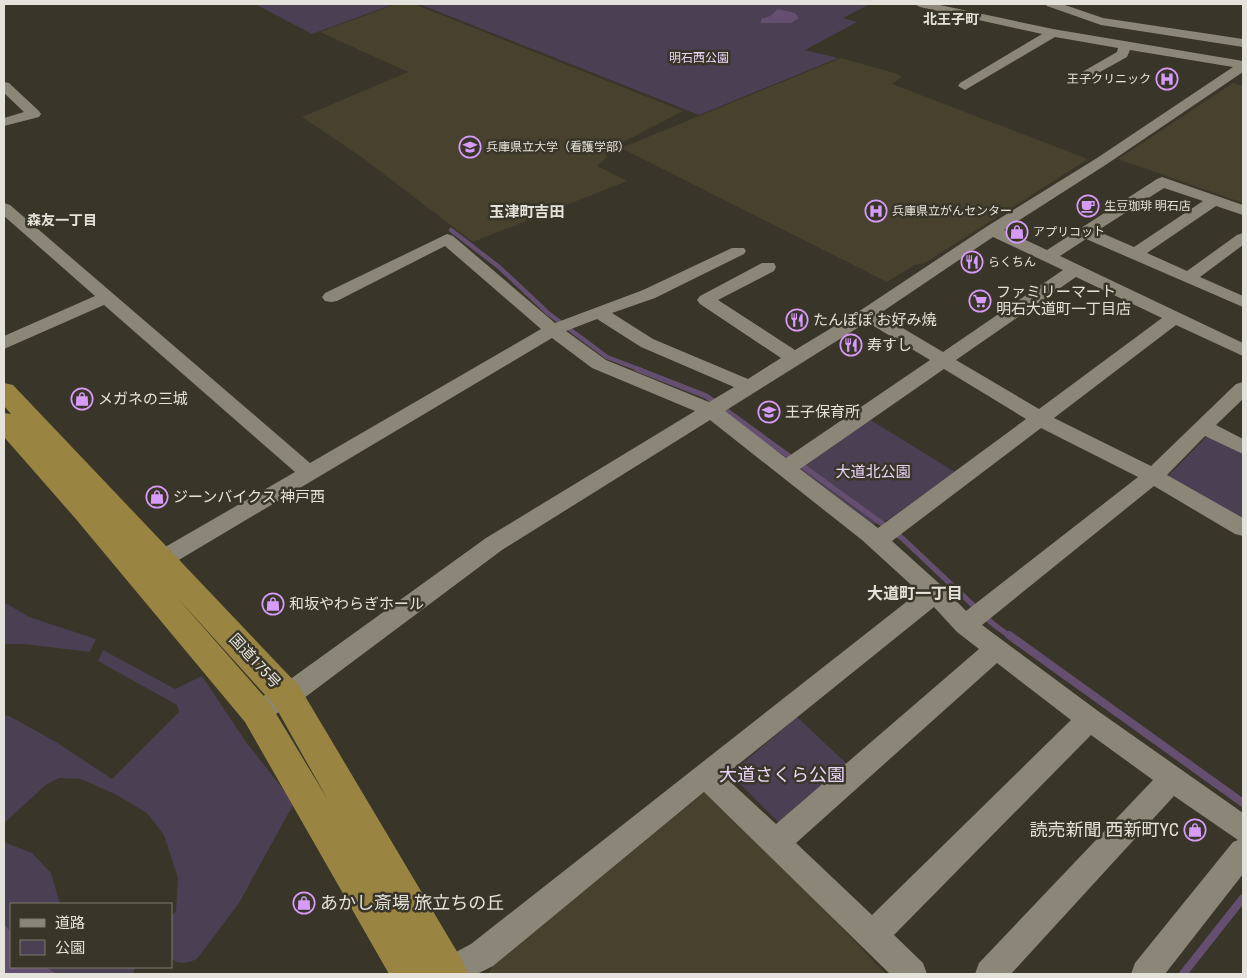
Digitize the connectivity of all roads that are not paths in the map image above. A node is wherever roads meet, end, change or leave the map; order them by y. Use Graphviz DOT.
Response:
graph roads {
  1 [pos="920,4"];
  2 [pos="1050,4"];
  3 [pos="1053,33"];
  4 [pos="1243,43"];
  5 [pos="1125,45"];
  6 [pos="1243,66"];
  7 [pos="1082,78"];
  8 [pos="1226,79"];
  9 [pos="1243,84"];
  10 [pos="4,86"];
  11 [pos="965,86"];
  12 [pos="4,122"];
  13 [pos="1215,200"];
  14 [pos="4,208"];
  15 [pos="1243,210"];
  16 [pos="992,230"];
  17 [pos="1085,232"];
  18 [pos="1243,238"];
  19 [pos="738,251"];
  20 [pos="1135,254"];
  21 [pos="1048,257"];
  22 [pos="768,267"];
  23 [pos="1075,270"];
  24 [pos="1188,278"];
  25 [pos="108,297"];
  26 [pos="331,297"];
  27 [pos="1243,302"];
  28 [pos="598,312"];
  29 [pos="867,314"];
  30 [pos="1174,317"];
  31 [pos="553,330"];
  32 [pos="4,343"];
  33 [pos="1243,350"];
  34 [pos="795,359"];
  35 [pos="942,360"];
  36 [pos="750,387"];
  37 [pos="1243,388"];
  38 [pos="6,403"];
  39 [pos="712,411"];
  40 [pos="1040,419"];
  41 [pos="1203,427"];
  42 [pos="1243,447"];
  43 [pos="785,469"];
  44 [pos="309,473"];
  45 [pos="1153,476"];
  46 [pos="1243,528"];
  47 [pos="876,541"];
  48 [pos="150,567"];
  49 [pos="936,593"];
  50 [pos="965,625"];
  51 [pos="996,648"];
  52 [pos="288,696"];
  53 [pos="257,712"];
  54 [pos="1089,719"];
  55 [pos="705,775"];
  56 [pos="1172,779"];
  57 [pos="1243,830"];
  58 [pos="776,842"];
  59 [pos="1243,852"];
  60 [pos="873,935"];
  61 [pos="412,974"];
  62 [pos="447,974"];
  63 [pos="912,974"];
  64 [pos="990,974"];
  65 [pos="1146,974"];
  1 -- 3 [label="street"];
  2 -- 4 [label="street"];
  3 -- 5 [label="street"];
  3 -- 11 [label="street"];
  5 -- 6 [label="street"];
  5 -- 7 [label="street"];
  6 -- 8 [label="street"];
  8 -- 9 [label="street"];
  8 -- 16 [label="street"];
  10 -- 12 [label="street"];
  13 -- 15 [label="street"];
  13 -- 17 [label="street"];
  13 -- 20 [label="street"];
  14 -- 25 [label="street"];
  16 -- 21 [label="street"];
  16 -- 29 [label="street"];
  17 -- 20 [label="street"];
  17 -- 21 [label="street"];
  18 -- 24 [label="street"];
  19 -- 28 [label="street"];
  20 -- 24 [label="street"];
  21 -- 23 [label="street"];
  22 -- 34 [label="street"];
  23 -- 30 [label="street"];
  23 -- 35 [label="street"];
  24 -- 27 [label="street"];
  25 -- 32 [label="street"];
  25 -- 44 [label="street"];
  26 -- 31 [label="street"];
  28 -- 31 [label="street"];
  28 -- 36 [label="street"];
  29 -- 34 [label="street"];
  29 -- 35 [label="street"];
  30 -- 33 [label="street"];
  30 -- 40 [label="street"];
  31 -- 39 [label="street"];
  31 -- 44 [label="street"];
  34 -- 36 [label="street"];
  35 -- 40 [label="street"];
  35 -- 43 [label="street"];
  36 -- 39 [label="street"];
  37 -- 41 [label="street"];
  38 -- 48 [label="highway, 国道175号"];
  39 -- 43 [label="street"];
  39 -- 52 [label="street"];
  40 -- 45 [label="street"];
  40 -- 47 [label="street"];
  41 -- 42 [label="street"];
  41 -- 45 [label="street"];
  43 -- 47 [label="street"];
  44 -- 48 [label="street"];
  45 -- 46 [label="street"];
  45 -- 50 [label="street"];
  47 -- 49 [label="street"];
  48 -- 52 [label="highway, 国道175号"];
  48 -- 53 [label="highway, 国道175号"];
  49 -- 50 [label="street"];
  49 -- 55 [label="street"];
  50 -- 51 [label="street"];
  51 -- 54 [label="street"];
  51 -- 58 [label="street"];
  52 -- 53 [label="street"];
  52 -- 62 [label="highway, 国道175号"];
  53 -- 61 [label="highway, 国道175号"];
  54 -- 56 [label="street"];
  54 -- 60 [label="street"];
  55 -- 58 [label="street"];
  55 -- 62 [label="street"];
  56 -- 57 [label="street"];
  56 -- 64 [label="street"];
  58 -- 60 [label="street"];
  59 -- 65 [label="street"];
  60 -- 63 [label="street"];
}
